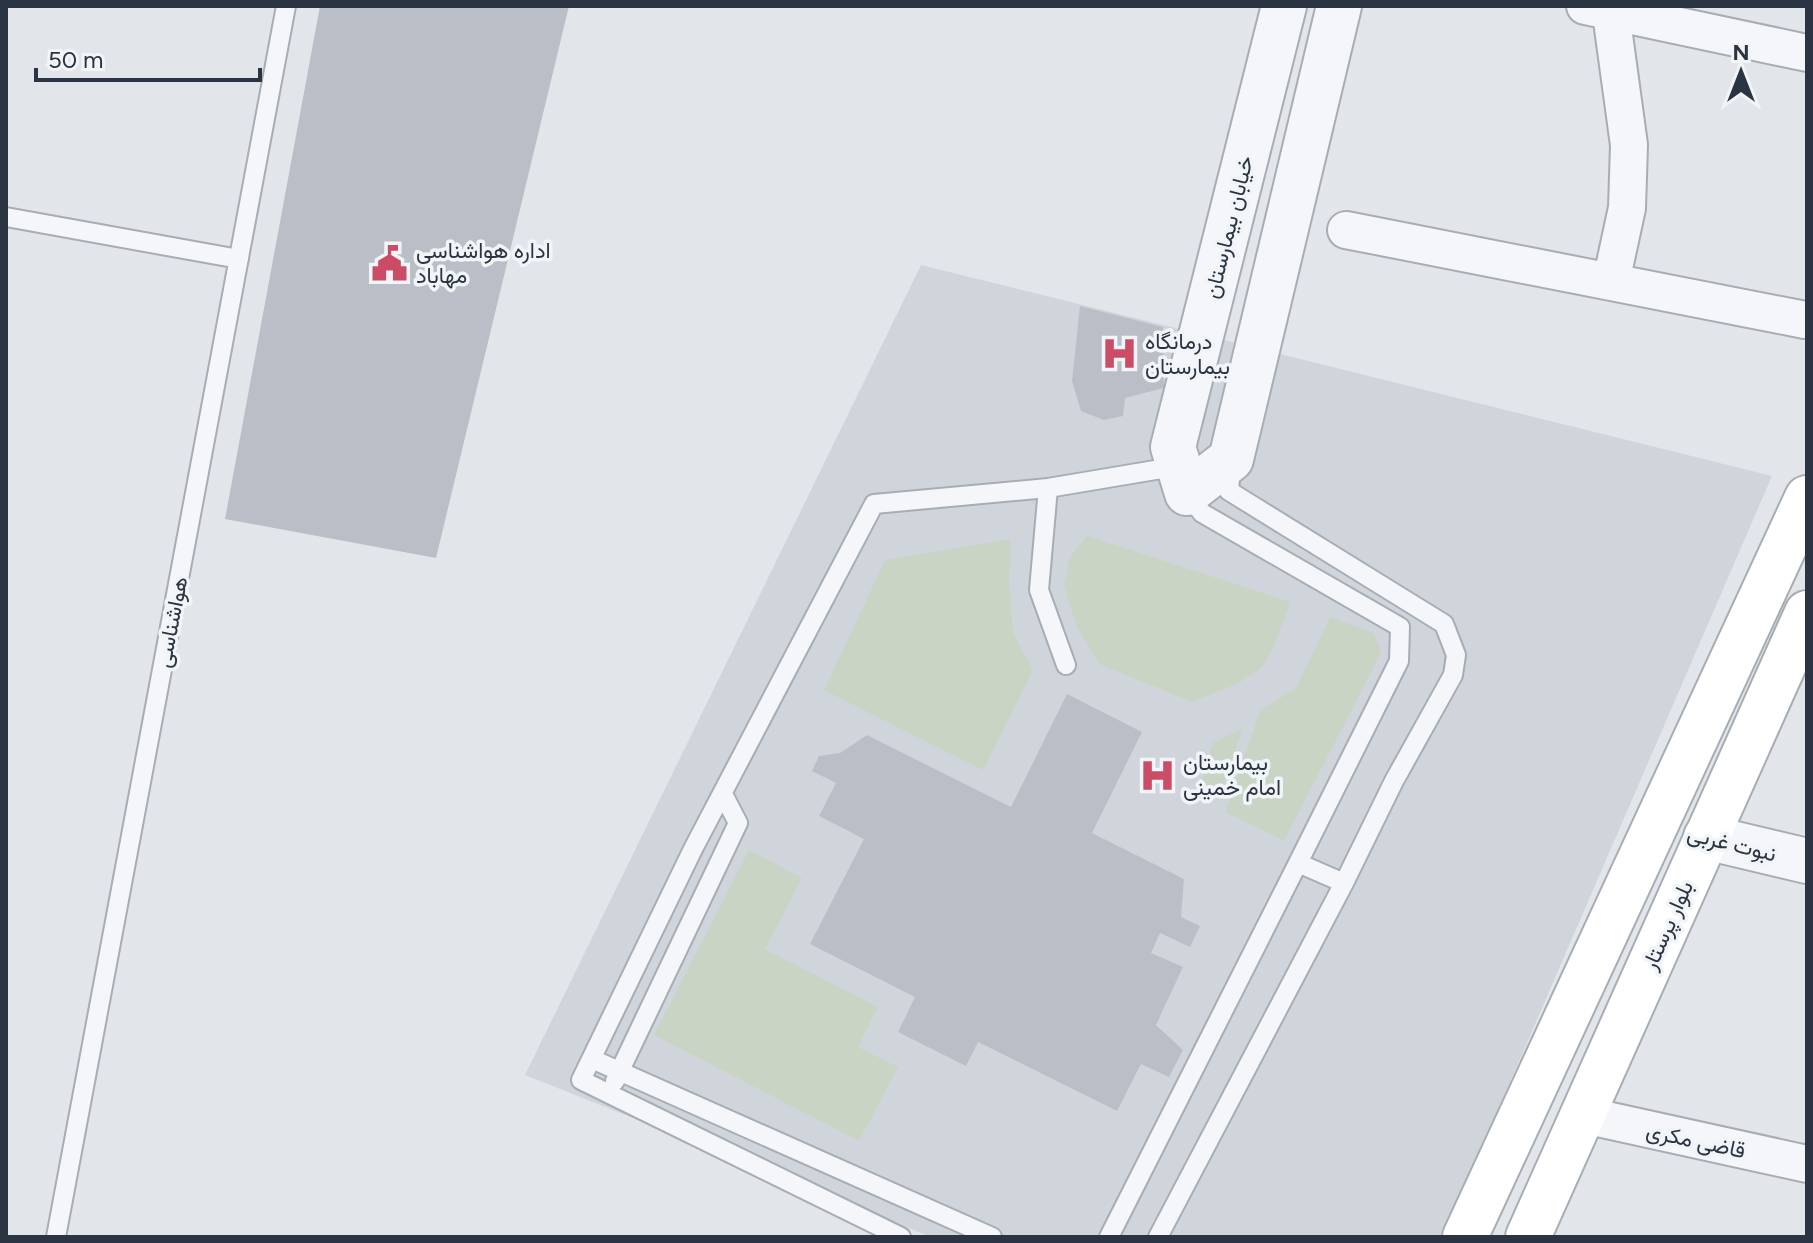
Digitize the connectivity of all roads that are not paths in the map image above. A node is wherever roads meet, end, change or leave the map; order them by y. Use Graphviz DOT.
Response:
graph roads {
  1 [pos="286,6"];
  2 [pos="1284,6"];
  3 [pos="1339,6"];
  4 [pos="1602,8"];
  5 [pos="1807,53"];
  6 [pos="6,217"];
  7 [pos="1346,230"];
  8 [pos="239,259"];
  9 [pos="1215,282"];
  10 [pos="1611,282"];
  11 [pos="1270,296"];
  12 [pos="1805,320"];
  13 [pos="1231,459"];
  14 [pos="1183,480"];
  15 [pos="1048,488"];
  16 [pos="1807,498"];
  17 [pos="1807,613"];
  18 [pos="1066,665"];
  19 [pos="724,796"];
  20 [pos="1658,825"];
  21 [pos="1706,837"];
  22 [pos="1807,861"];
  23 [pos="1298,863"];
  24 [pos="1344,883"];
  25 [pos="592,1059"];
  26 [pos="619,1072"];
  27 [pos="609,1094"];
  28 [pos="1584,1115"];
  29 [pos="1807,1164"];
  30 [pos="56,1237"];
  31 [pos="901,1237"];
  32 [pos="992,1237"];
  33 [pos="1109,1237"];
  34 [pos="1158,1237"];
  35 [pos="1465,1237"];
  36 [pos="1528,1237"];
  1 -- 8 [label="lane, هواشناسی"];
  2 -- 9 [label="street, خیابان بیمارستان"];
  3 -- 11 [label="street"];
  4 -- 5 [label="street"];
  4 -- 10 [label="street"];
  6 -- 8 [label="lane"];
  7 -- 10 [label="street"];
  8 -- 30 [label="lane, هواشناسی"];
  9 -- 11 [label="street"];
  9 -- 14 [label="street, خیابان بیمارستان"];
  10 -- 12 [label="street"];
  11 -- 13 [label="street"];
  13 -- 14 [label="street"];
  13 -- 24 [label="lane"];
  14 -- 15 [label="lane"];
  14 -- 23 [label="lane"];
  15 -- 18 [label="lane"];
  15 -- 19 [label="lane"];
  16 -- 20 [label="main road"];
  17 -- 21 [label="main road, بلوار پرستار"];
  19 -- 25 [label="lane"];
  19 -- 26 [label="lane"];
  20 -- 21 [label="main road, نبوت غربی"];
  20 -- 35 [label="main road"];
  21 -- 22 [label="street, نبوت غربی"];
  21 -- 28 [label="main road, بلوار پرستار"];
  23 -- 24 [label="lane"];
  23 -- 33 [label="lane"];
  24 -- 34 [label="lane"];
  25 -- 26 [label="lane"];
  25 -- 27 [label="lane"];
  26 -- 27 [label="lane"];
  26 -- 32 [label="lane"];
  27 -- 31 [label="lane"];
  28 -- 29 [label="street, قاضی مکری"];
  28 -- 36 [label="main road, بلوار پرستار"];
}
